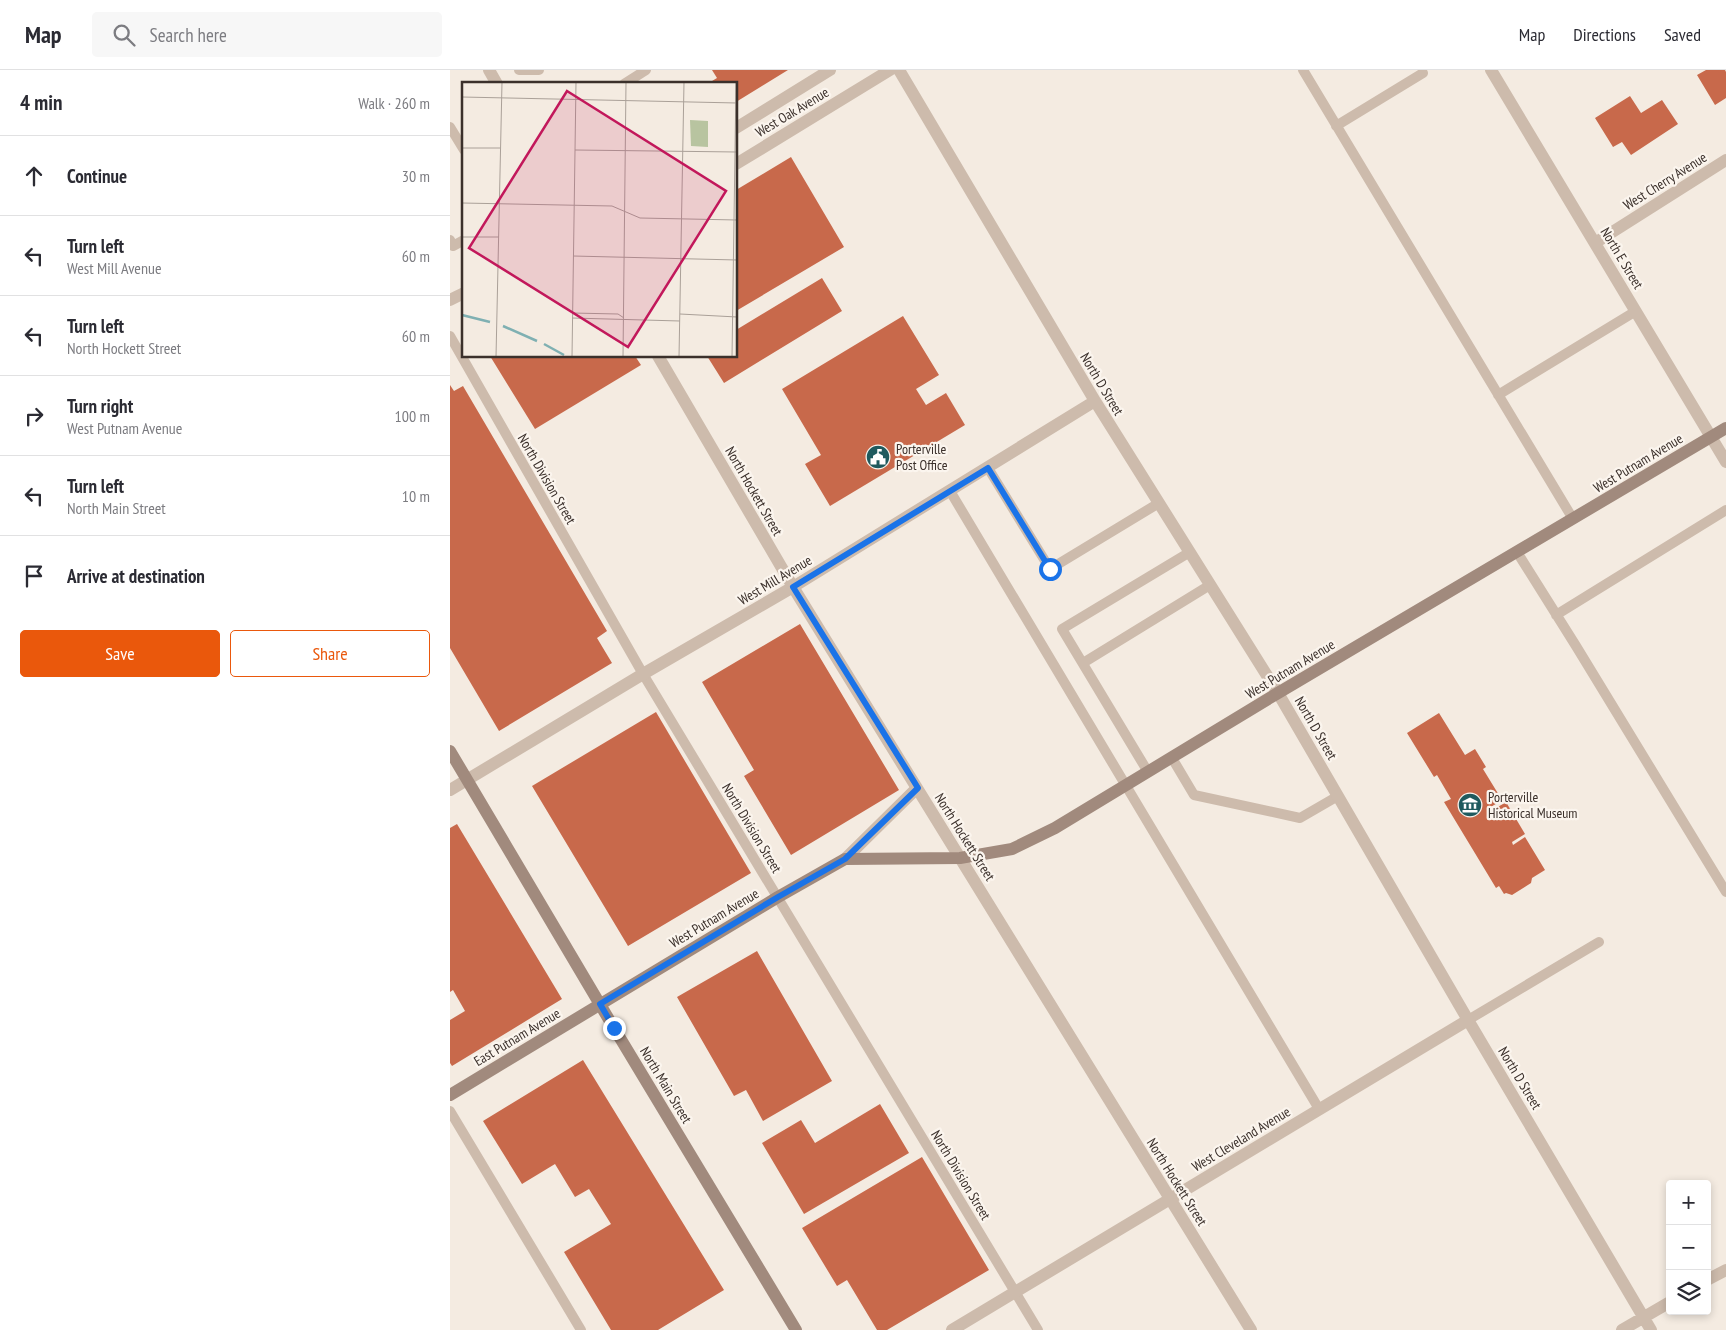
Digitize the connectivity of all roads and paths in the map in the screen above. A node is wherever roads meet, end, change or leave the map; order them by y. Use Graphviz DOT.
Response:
graph roads {
  1 [pos="489,70"];
  2 [pos="520,70"];
  3 [pos="539,70"];
  4 [pos="646,70"];
  5 [pos="830,70"];
  6 [pos="890,70"];
  7 [pos="899,70"];
  8 [pos="1303,70"];
  9 [pos="1491,70"];
  10 [pos="1423,73"];
  11 [pos="496,82"];
  12 [pos="627,82"];
  13 [pos="1336,126"];
  14 [pos="450,127"];
  15 [pos="738,127"];
  16 [pos="462,147"];
  17 [pos="1726,160"];
  18 [pos="738,163"];
  19 [pos="450,240"];
  20 [pos="462,241"];
  21 [pos="1595,242"];
  22 [pos="462,293"];
  23 [pos="450,300"];
  24 [pos="1636,311"];
  25 [pos="450,336"];
  26 [pos="462,357"];
  27 [pos="463,358"];
  28 [pos="659,358"];
  29 [pos="1498,395"];
  30 [pos="1095,402"];
  31 [pos="1726,428"];
  32 [pos="1711,437"];
  33 [pos="1726,462"];
  34 [pos="988,468"];
  35 [pos="950,491"];
  36 [pos="1159,503"];
  37 [pos="1726,510"];
  38 [pos="1573,519"];
  39 [pos="1190,552"];
  40 [pos="1517,552"];
  41 [pos="1210,585"];
  42 [pos="793,587"];
  43 [pos="1556,615"];
  44 [pos="1083,664"];
  45 [pos="643,674"];
  46 [pos="1278,693"];
  47 [pos="450,751"];
  48 [pos="1172,758"];
  49 [pos="1148,772"];
  50 [pos="468,780"];
  51 [pos="1125,786"];
  52 [pos="918,788"];
  53 [pos="450,790"];
  54 [pos="1338,796"];
  55 [pos="960,858"];
  56 [pos="845,859"];
  57 [pos="1722,878"];
  58 [pos="1726,892"];
  59 [pos="778,897"];
  60 [pos="1599,942"];
  61 [pos="600,1004"];
  62 [pos="1468,1020"];
  63 [pos="450,1095"];
  64 [pos="1319,1110"];
  65 [pos="450,1111"];
  66 [pos="1171,1200"];
  67 [pos="1726,1270"];
  68 [pos="1711,1278"];
  69 [pos="1015,1292"];
  70 [pos="1666,1304"];
  71 [pos="1643,1317"];
  72 [pos="581,1330"];
  73 [pos="796,1330"];
  74 [pos="952,1330"];
  75 [pos="1038,1330"];
  76 [pos="1251,1330"];
  77 [pos="1622,1330"];
  78 [pos="1651,1330"];
  1 -- 11 [label="street"];
  2 -- 3 [label="lane"];
  4 -- 12 [label="lane"];
  5 -- 15 [label="street, West Oak Avenue"];
  6 -- 18 [label="street, West Oak Avenue"];
  7 -- 30 [label="street, North D Street"];
  8 -- 13 [label="lane"];
  9 -- 21 [label="street, North E Street"];
  10 -- 13 [label="lane"];
  13 -- 29 [label="lane"];
  14 -- 16 [label="lane"];
  17 -- 21 [label="street, West Cherry Avenue"];
  19 -- 20 [label="lane"];
  21 -- 24 [label="street, North E Street"];
  22 -- 23 [label="street"];
  24 -- 29 [label="lane"];
  24 -- 32 [label="street, North E Street"];
  25 -- 26 [label="lane, North Division Street"];
  27 -- 45 [label="lane, North Division Street"];
  28 -- 42 [label="street, North Hockett Street"];
  29 -- 38 [label="lane"];
  30 -- 34 [label="street, West Mill Avenue"];
  30 -- 36 [label="street, North D Street"];
  31 -- 32 [label="street, West Putnam Avenue"];
  32 -- 33 [label="street, North E Street"];
  32 -- 38 [label="street, West Putnam Avenue"];
  34 -- 35 [label="street, West Mill Avenue"];
  34 -- 36 [label="lane"];
  35 -- 42 [label="street, West Mill Avenue"];
  35 -- 51 [label="lane"];
  36 -- 39 [label="street, North D Street"];
  37 -- 43 [label="lane"];
  38 -- 40 [label="street, West Putnam Avenue"];
  39 -- 41 [label="street, North D Street"];
  39 -- 44 [label="lane"];
  40 -- 43 [label="lane"];
  40 -- 46 [label="street, West Putnam Avenue"];
  41 -- 44 [label="lane"];
  41 -- 46 [label="street, North D Street"];
  42 -- 45 [label="street, West Mill Avenue"];
  42 -- 52 [label="street, North Hockett Street"];
  43 -- 57 [label="lane"];
  44 -- 49 [label="lane"];
  45 -- 50 [label="street, West Mill Avenue"];
  45 -- 59 [label="lane, North Division Street"];
  46 -- 48 [label="street, West Putnam Avenue"];
  46 -- 54 [label="street, North D Street"];
  47 -- 50 [label="street, North Main Street"];
  48 -- 49 [label="street, West Putnam Avenue"];
  48 -- 54 [label="lane"];
  49 -- 51 [label="street, West Putnam Avenue"];
  50 -- 53 [label="street, West Mill Avenue"];
  50 -- 61 [label="street, North Main Street"];
  51 -- 55 [label="street, West Putnam Avenue"];
  51 -- 64 [label="lane"];
  52 -- 55 [label="street, North Hockett Street"];
  52 -- 56 [label="street, West Putnam Avenue"];
  54 -- 62 [label="street, North D Street"];
  55 -- 56 [label="street, West Putnam Avenue"];
  55 -- 66 [label="street, North Hockett Street"];
  56 -- 59 [label="street, West Putnam Avenue"];
  57 -- 58 [label="lane"];
  59 -- 61 [label="street, West Putnam Avenue"];
  59 -- 69 [label="lane, North Division Street"];
  60 -- 62 [label="lane"];
  61 -- 63 [label="street, East Putnam Avenue"];
  61 -- 73 [label="street, North Main Street"];
  62 -- 64 [label="street, West Cleveland Avenue"];
  62 -- 71 [label="street, North D Street"];
  64 -- 66 [label="street, West Cleveland Avenue"];
  65 -- 72 [label="lane"];
  66 -- 69 [label="street, West Cleveland Avenue"];
  66 -- 76 [label="street, North Hockett Street"];
  67 -- 68 [label="street"];
  69 -- 74 [label="street, West Cleveland Avenue"];
  69 -- 75 [label="lane, North Division Street"];
  70 -- 71 [label="street"];
  71 -- 77 [label="street"];
  71 -- 78 [label="street, North D Street"];
}
